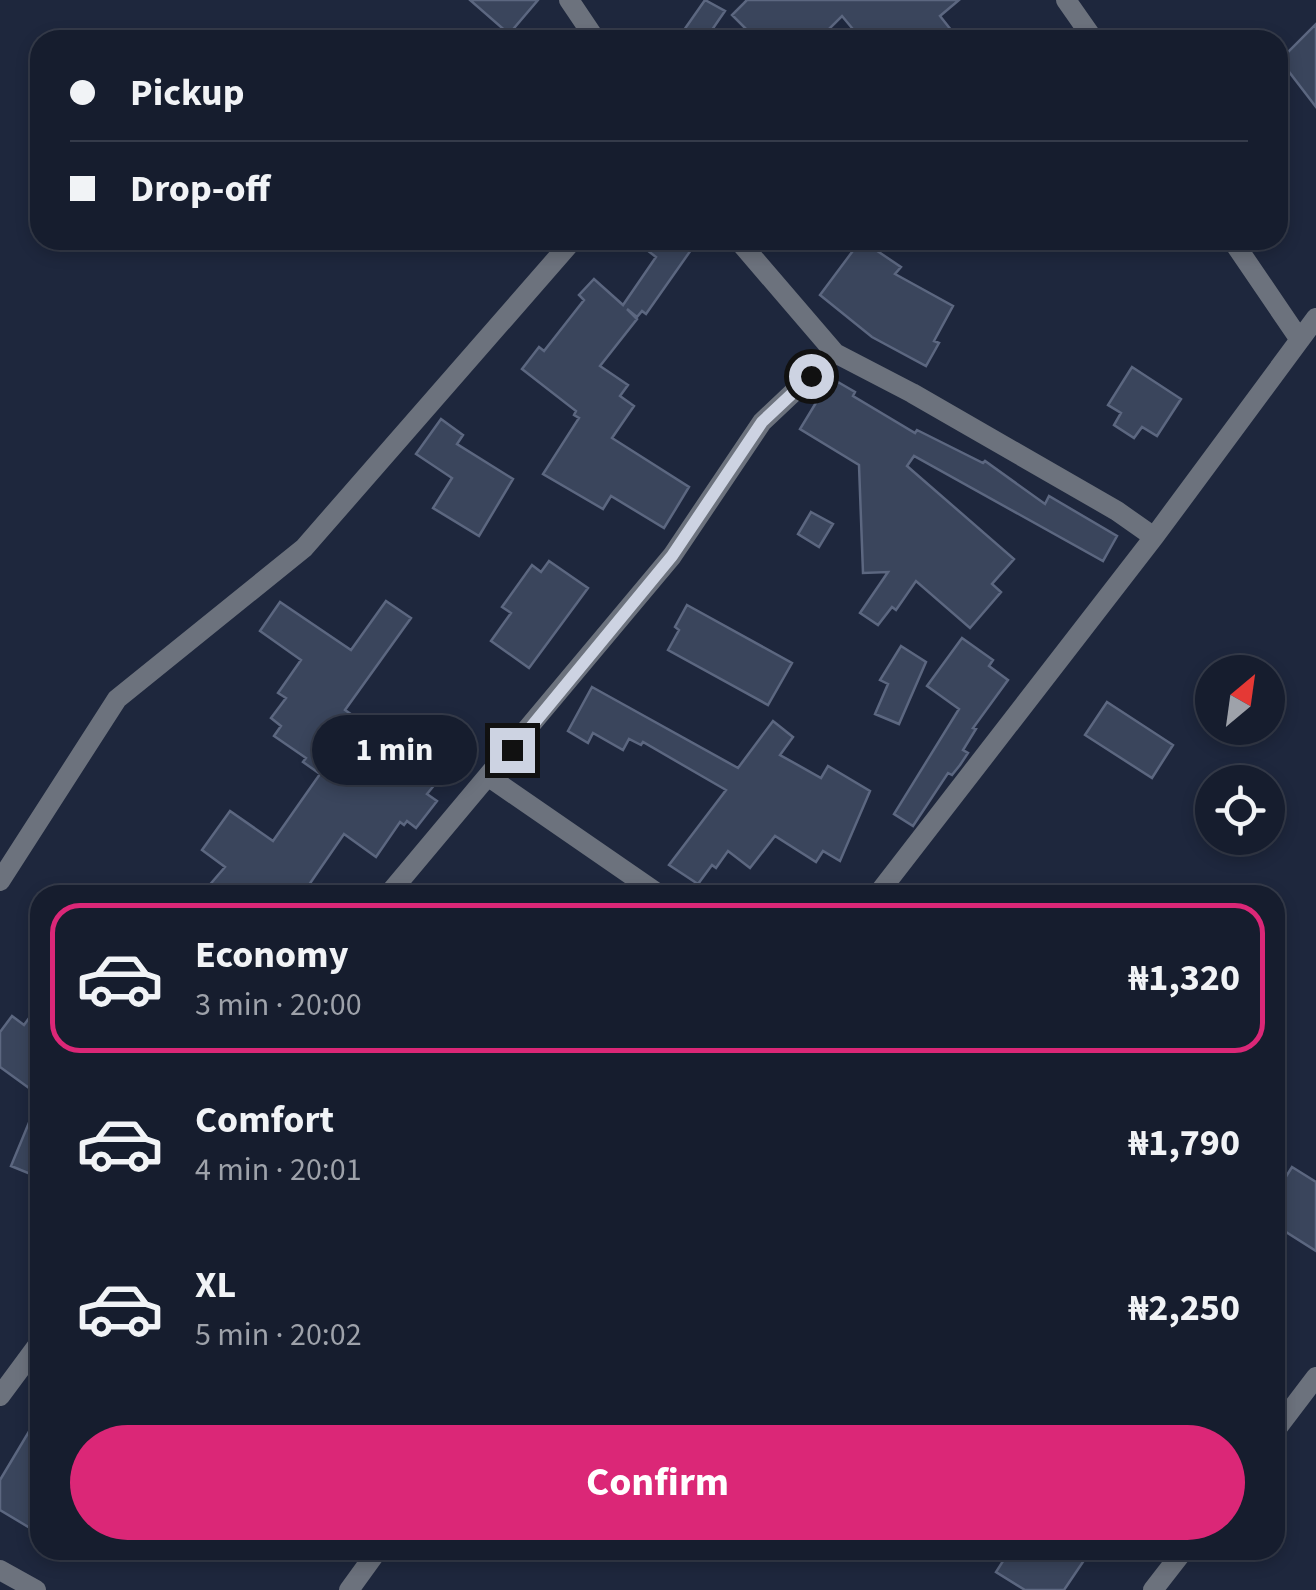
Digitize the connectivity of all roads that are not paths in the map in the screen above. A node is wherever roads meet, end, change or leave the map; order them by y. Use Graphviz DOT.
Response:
graph roads {
  1 [pos="569,0"];
  2 [pos="1066,0"];
  3 [pos="589,30"];
  4 [pos="1087,30"];
  5 [pos="563,250"];
  6 [pos="747,250"];
  7 [pos="1239,250"];
  8 [pos="1316,318"];
  9 [pos="1300,340"];
  10 [pos="835,354"];
  11 [pos="1154,536"];
  12 [pos="489,777"];
  13 [pos="0,881"];
  14 [pos="397,885"];
  15 [pos="646,885"];
  16 [pos="885,885"];
  17 [pos="30,1356"];
  18 [pos="1316,1377"];
  19 [pos="0,1396"];
  20 [pos="1285,1418"];
  21 [pos="371,1560"];
  22 [pos="1176,1560"];
  23 [pos="0,1570"];
  24 [pos="36,1590"];
  25 [pos="349,1590"];
  26 [pos="1153,1590"];
  1 -- 3 [label="street"];
  2 -- 4 [label="street"];
  5 -- 13 [label="street"];
  6 -- 10 [label="street"];
  7 -- 9 [label="street"];
  8 -- 9 [label="street"];
  9 -- 11 [label="street"];
  10 -- 11 [label="street"];
  10 -- 12 [label="street"];
  11 -- 16 [label="street"];
  12 -- 14 [label="street"];
  12 -- 15 [label="street"];
  17 -- 19 [label="street"];
  18 -- 20 [label="street"];
  21 -- 25 [label="street"];
  22 -- 26 [label="street"];
  23 -- 24 [label="street"];
}
